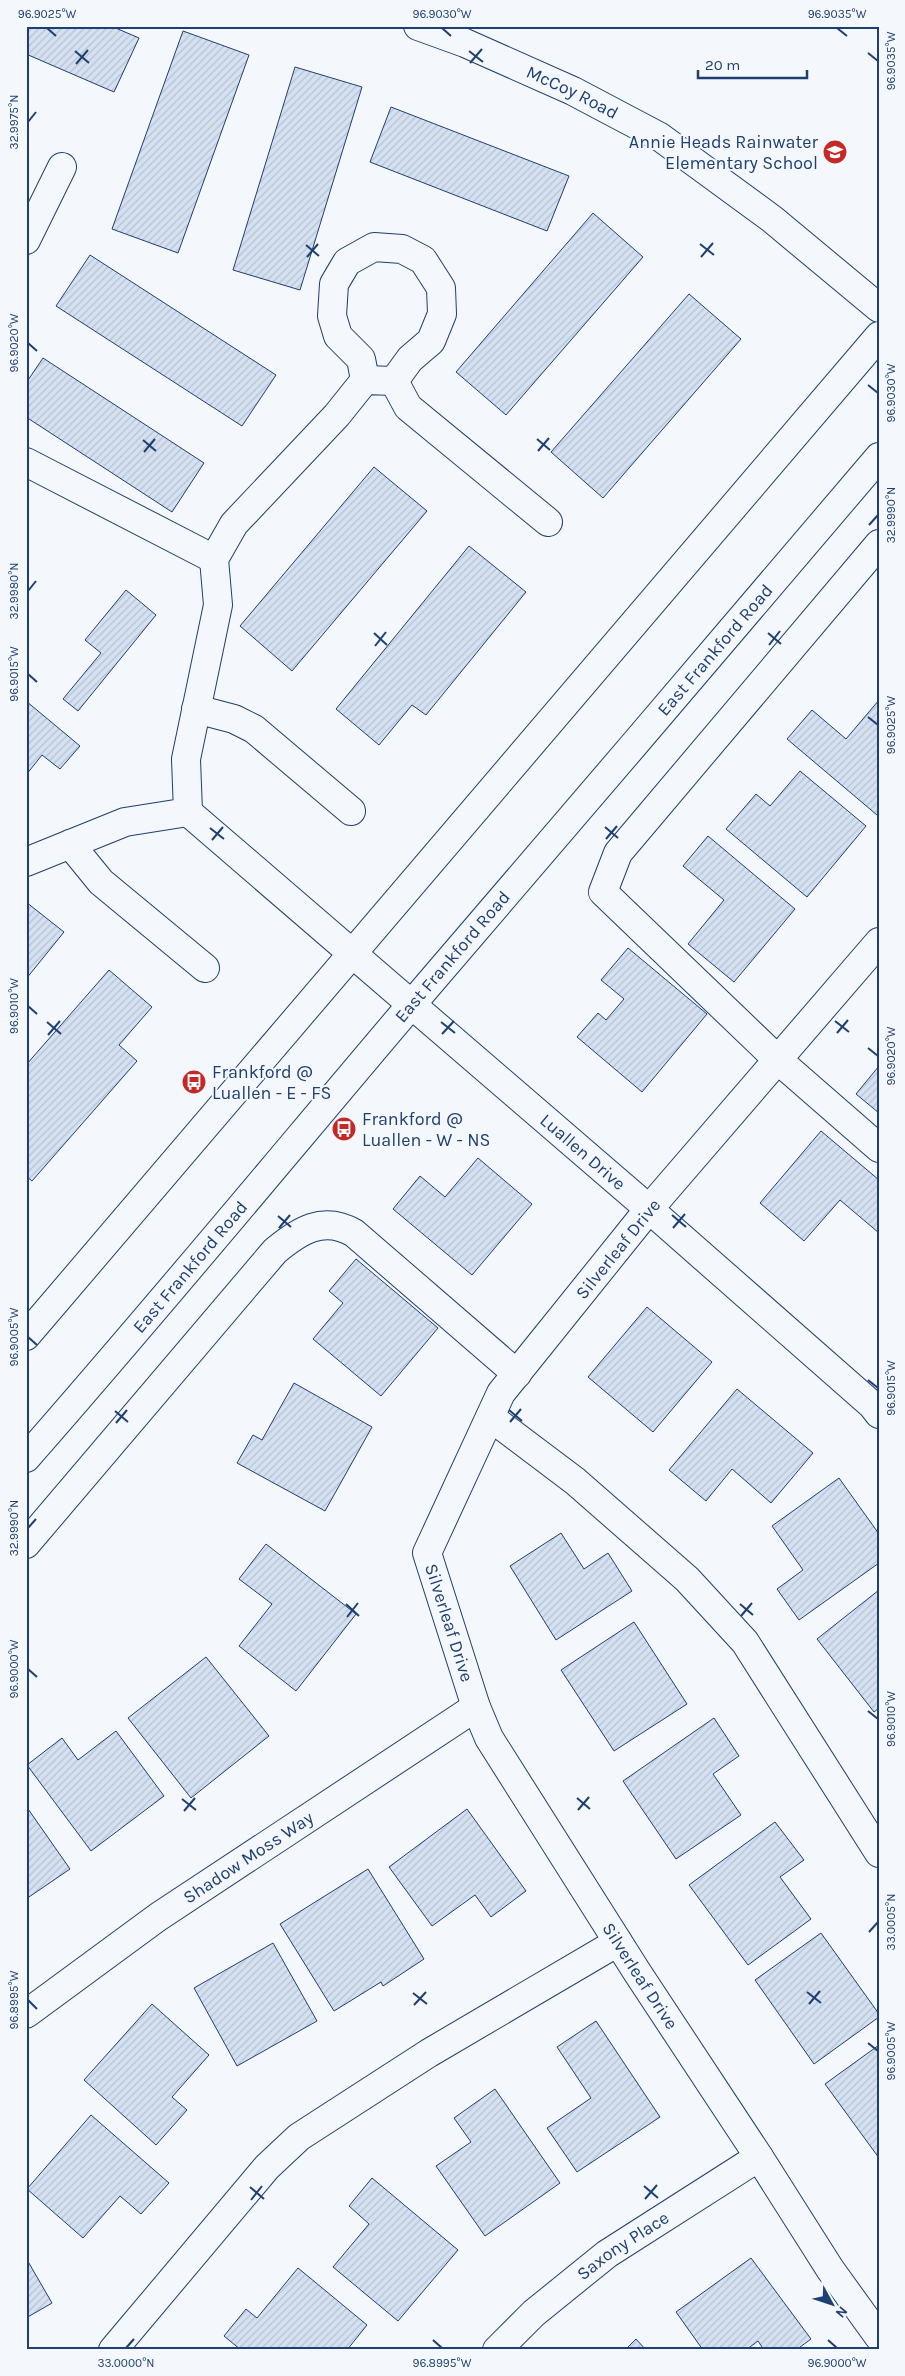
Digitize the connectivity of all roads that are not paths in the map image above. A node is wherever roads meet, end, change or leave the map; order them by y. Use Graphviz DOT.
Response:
graph roads {
  1 [pos="418,26"];
  2 [pos="467,35"];
  3 [pos="62,167"];
  4 [pos="26,240"];
  5 [pos="879,308"];
  6 [pos="879,336"];
  7 [pos="365,380"];
  8 [pos="394,381"];
  9 [pos="879,457"];
  10 [pos="26,462"];
  11 [pos="548,522"];
  12 [pos="879,544"];
  13 [pos="214,559"];
  14 [pos="196,709"];
  15 [pos="351,811"];
  16 [pos="188,812"];
  17 [pos="70,844"];
  18 [pos="26,862"];
  19 [pos="879,942"];
  20 [pos="352,954"];
  21 [pos="205,968"];
  22 [pos="412,1004"];
  23 [pos="778,1060"];
  24 [pos="879,1148"];
  25 [pos="649,1209"];
  26 [pos="26,1336"];
  27 [pos="517,1374"];
  28 [pos="879,1414"];
  29 [pos="490,1417"];
  30 [pos="26,1458"];
  31 [pos="26,1544"];
  32 [pos="476,1707"];
  33 [pos="879,1853"];
  34 [pos="618,1942"];
  35 [pos="26,2014"];
  36 [pos="759,2157"];
  37 [pos="879,2337"];
  38 [pos="113,2350"];
  39 [pos="497,2350"];
  1 -- 2 [label="street, McCoy Road"];
  2 -- 5 [label="street, McCoy Road"];
  3 -- 4 [label="street"];
  6 -- 20 [label="street"];
  7 -- 8 [label="street"];
  7 -- 8 [label="street"];
  7 -- 13 [label="street"];
  8 -- 11 [label="street"];
  9 -- 22 [label="street, East Frankford Road"];
  10 -- 13 [label="street"];
  12 -- 23 [label="street"];
  13 -- 14 [label="street"];
  14 -- 15 [label="street"];
  14 -- 16 [label="street"];
  16 -- 17 [label="street"];
  16 -- 20 [label="street, Luallen Drive"];
  17 -- 18 [label="street"];
  17 -- 21 [label="street"];
  19 -- 23 [label="street, Silverleaf Drive"];
  20 -- 22 [label="street, Luallen Drive"];
  20 -- 26 [label="street"];
  22 -- 25 [label="street, Luallen Drive"];
  22 -- 30 [label="street, East Frankford Road"];
  23 -- 24 [label="street"];
  23 -- 25 [label="street, Silverleaf Drive"];
  25 -- 27 [label="street, Silverleaf Drive"];
  25 -- 28 [label="street, Luallen Drive"];
  27 -- 29 [label="street, Silverleaf Drive"];
  27 -- 31 [label="street"];
  29 -- 32 [label="street, Silverleaf Drive"];
  29 -- 33 [label="street"];
  32 -- 34 [label="street, Silverleaf Drive"];
  32 -- 35 [label="street, Shadow Moss Way"];
  34 -- 36 [label="street, Silverleaf Drive"];
  34 -- 38 [label="street"];
  36 -- 37 [label="street, Silverleaf Drive"];
  36 -- 39 [label="street, Saxony Place"];
}
